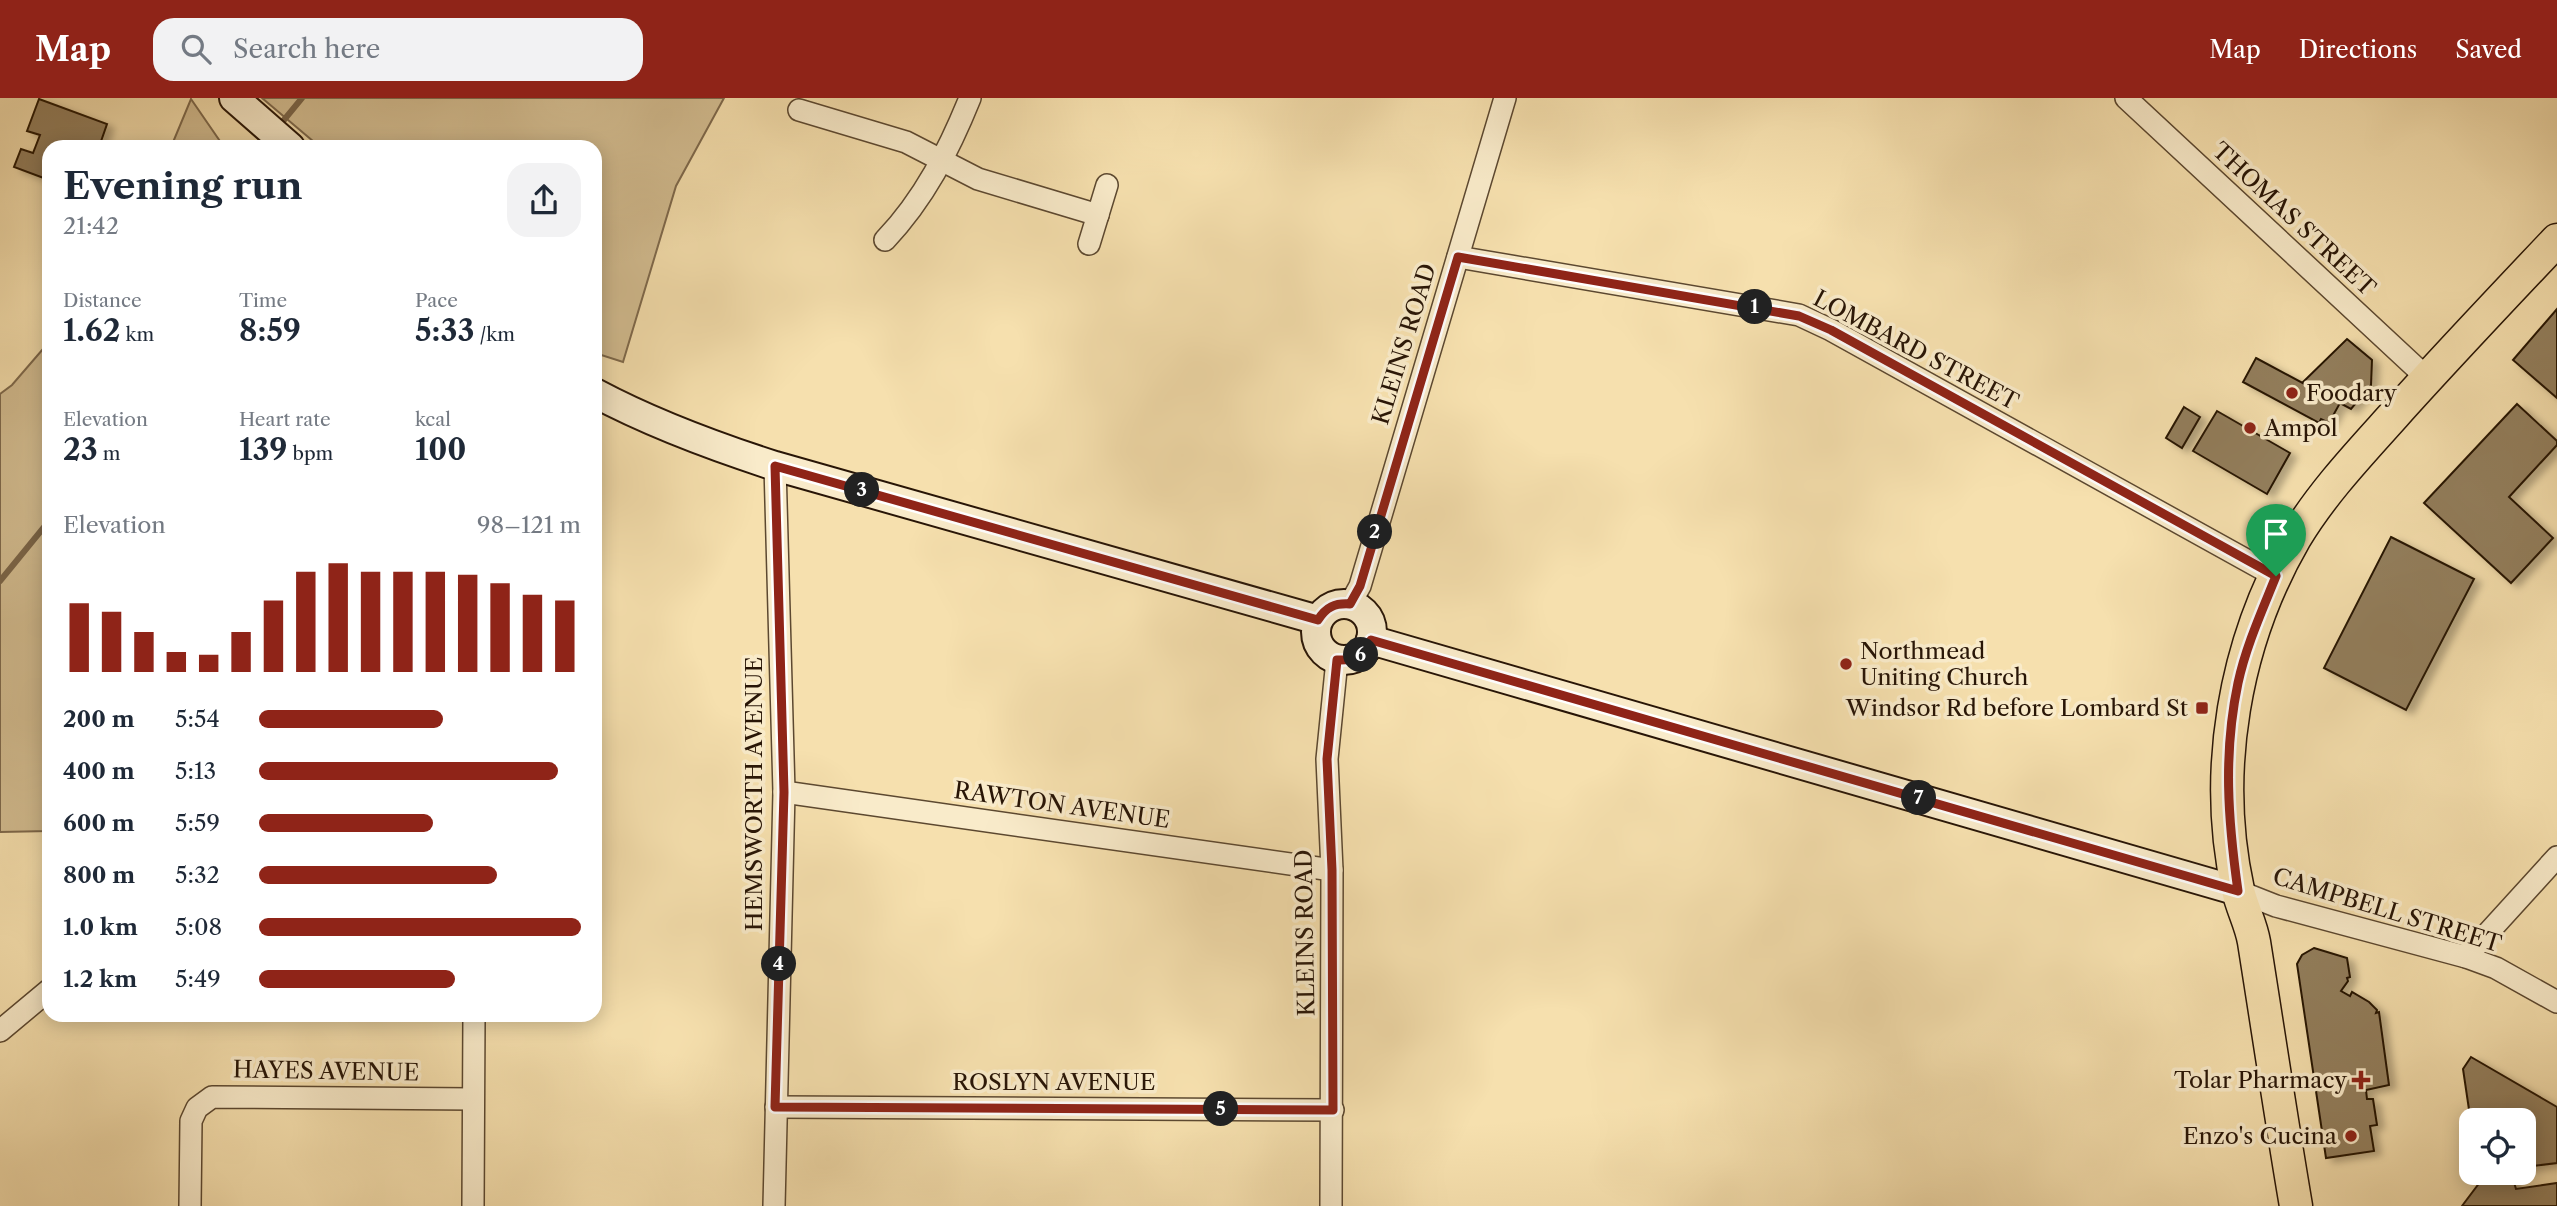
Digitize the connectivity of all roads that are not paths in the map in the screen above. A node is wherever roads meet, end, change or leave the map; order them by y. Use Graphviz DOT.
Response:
graph roads {
  1 [pos="234,98"];
  2 [pos="970,98"];
  3 [pos="1505,98"];
  4 [pos="2126,98"];
  5 [pos="799,110"];
  6 [pos="282,140"];
  7 [pos="942,162"];
  8 [pos="1107,185"];
  9 [pos="1098,215"];
  10 [pos="885,240"];
  11 [pos="2557,240"];
  12 [pos="1089,244"];
  13 [pos="1458,257"];
  14 [pos="2427,378"];
  15 [pos="602,396"];
  16 [pos="775,466"];
  17 [pos="2276,576"];
  18 [pos="1350,604"];
  19 [pos="1318,620"];
  20 [pos="1371,640"];
  21 [pos="1337,660"];
  22 [pos="784,792"];
  23 [pos="2557,857"];
  24 [pos="1332,870"];
  25 [pos="2238,891"];
  26 [pos="2466,957"];
  27 [pos="42,996"];
  28 [pos="2557,1002"];
  29 [pos="474,1022"];
  30 [pos="0,1031"];
  31 [pos="473,1099"];
  32 [pos="775,1107"];
  33 [pos="1333,1110"];
  34 [pos="190,1206"];
  35 [pos="473,1206"];
  36 [pos="774,1206"];
  37 [pos="1331,1206"];
  38 [pos="2276,1206"];
  39 [pos="2296,1206"];
  1 -- 6 [label="street"];
  2 -- 7 [label="street"];
  3 -- 13 [label="street, KLEINS ROAD"];
  4 -- 14 [label="street, THOMAS STREET"];
  5 -- 7 [label="street"];
  7 -- 9 [label="street"];
  7 -- 10 [label="street"];
  8 -- 9 [label="street"];
  9 -- 12 [label="street"];
  11 -- 14 [label="main road"];
  13 -- 17 [label="street, LOMBARD STREET"];
  13 -- 18 [label="street, KLEINS ROAD"];
  14 -- 17 [label="main road"];
  15 -- 16 [label="street"];
  16 -- 19 [label="street"];
  16 -- 22 [label="street, HEMSWORTH AVENUE"];
  17 -- 25 [label="main road"];
  18 -- 19 [label="street"];
  18 -- 20 [label="street"];
  19 -- 21 [label="street"];
  20 -- 21 [label="street"];
  20 -- 25 [label="street"];
  21 -- 24 [label="street, KLEINS ROAD"];
  22 -- 24 [label="street, RAWTON AVENUE"];
  22 -- 32 [label="street, HEMSWORTH AVENUE"];
  23 -- 26 [label="street"];
  24 -- 33 [label="street, KLEINS ROAD"];
  25 -- 26 [label="street, CAMPBELL STREET"];
  25 -- 38 [label="main road"];
  25 -- 39 [label="main road"];
  26 -- 28 [label="street, CAMPBELL STREET"];
  27 -- 30 [label="street"];
  29 -- 31 [label="street"];
  31 -- 34 [label="street, HAYES AVENUE"];
  31 -- 35 [label="street"];
  32 -- 33 [label="street, ROSLYN AVENUE"];
  32 -- 36 [label="street, HEMSWORTH AVENUE"];
  33 -- 37 [label="street, KLEINS ROAD"];
}
